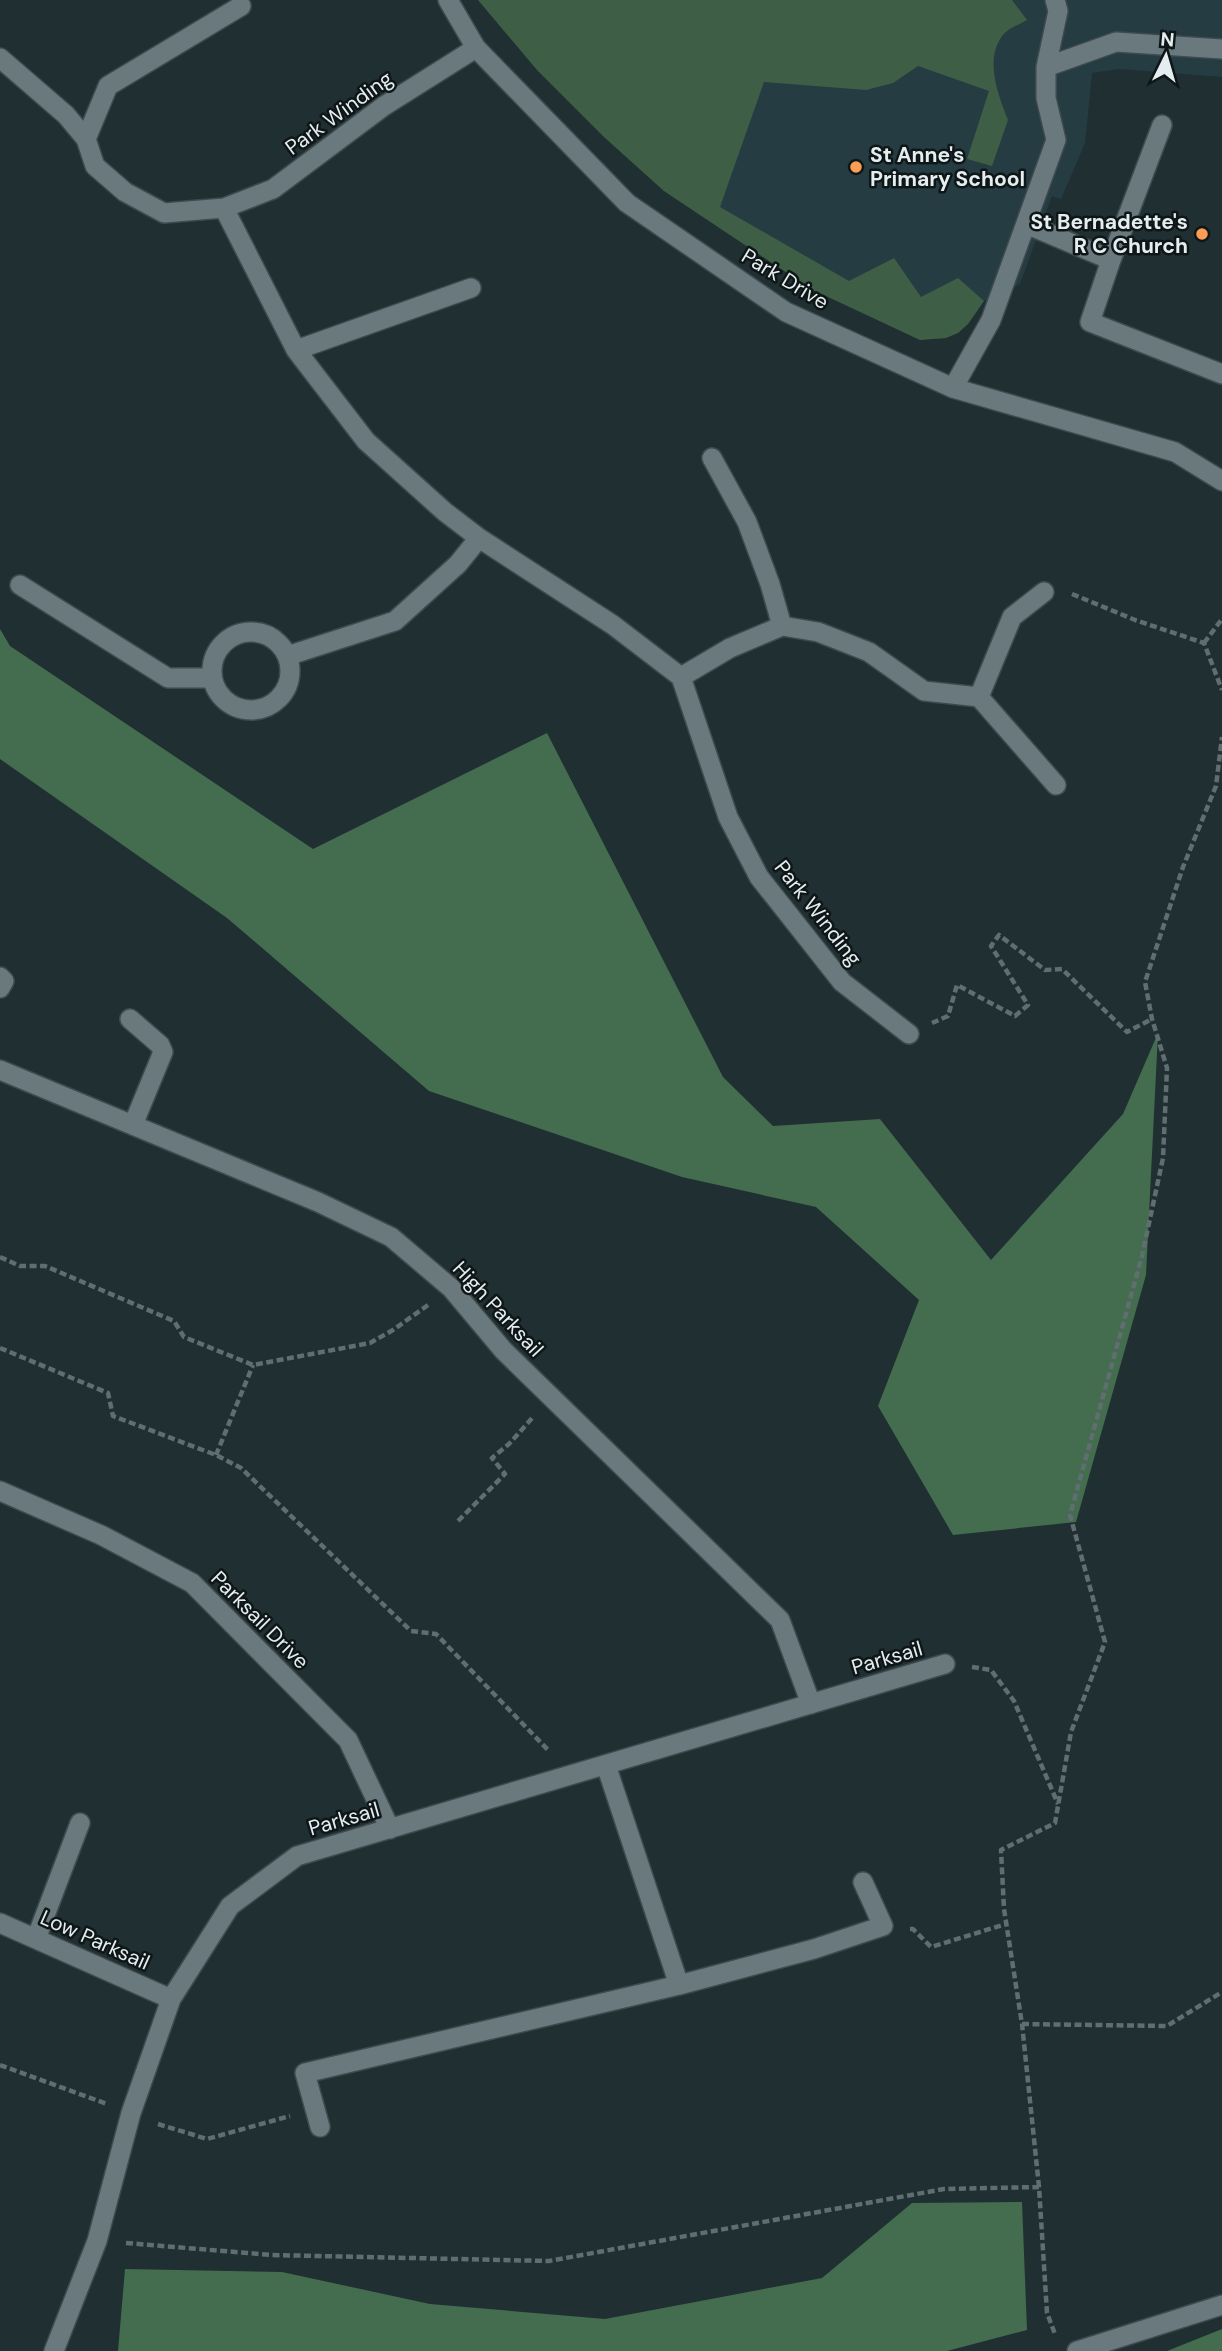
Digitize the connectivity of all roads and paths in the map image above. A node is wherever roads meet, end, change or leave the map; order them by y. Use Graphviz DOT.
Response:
graph roads {
  1 [pos="448,0"];
  2 [pos="1055,0"];
  3 [pos="241,6"];
  4 [pos="476,47"];
  5 [pos="1222,49"];
  6 [pos="0,58"];
  7 [pos="1046,67"];
  8 [pos="1162,125"];
  9 [pos="86,139"];
  10 [pos="224,208"];
  11 [pos="1026,224"];
  12 [pos="1111,260"];
  13 [pos="471,288"];
  14 [pos="296,350"];
  15 [pos="1222,374"];
  16 [pos="953,388"];
  17 [pos="712,458"];
  18 [pos="1216,478"];
  19 [pos="479,538"];
  20 [pos="20,585"];
  21 [pos="1044,592"];
  22 [pos="1222,619"];
  23 [pos="782,626"];
  24 [pos="1204,643"];
  25 [pos="287,656"];
  26 [pos="681,677"];
  27 [pos="212,678"];
  28 [pos="1222,690"];
  29 [pos="979,697"];
  30 [pos="1222,737"];
  31 [pos="1056,785"];
  32 [pos="0,977"];
  33 [pos="0,988"];
  34 [pos="130,1019"];
  35 [pos="1152,1019"];
  36 [pos="909,1034"];
  37 [pos="0,1070"];
  38 [pos="133,1125"];
  39 [pos="0,1257"];
  40 [pos="451,1287"];
  41 [pos="0,1348"];
  42 [pos="253,1365"];
  43 [pos="551,1397"];
  44 [pos="216,1455"];
  45 [pos="0,1491"];
  46 [pos="458,1521"];
  47 [pos="945,1664"];
  48 [pos="811,1704"];
  49 [pos="606,1765"];
  50 [pos="572,1775"];
  51 [pos="1058,1805"];
  52 [pos="80,1822"];
  53 [pos="390,1829"];
  54 [pos="863,1882"];
  55 [pos="0,1923"];
  56 [pos="1006,1924"];
  57 [pos="883,1926"];
  58 [pos="36,1939"];
  59 [pos="679,1985"];
  60 [pos="1222,1992"];
  61 [pos="171,1999"];
  62 [pos="1021,2024"];
  63 [pos="0,2066"];
  64 [pos="131,2113"];
  65 [pos="317,2119"];
  66 [pos="1039,2186"];
  67 [pos="97,2241"];
  68 [pos="1222,2305"];
  69 [pos="1057,2338"];
  70 [pos="54,2351"];
  71 [pos="1077,2351"];
  1 -- 4 [label="street, Park Drive"];
  2 -- 7 [label="street"];
  3 -- 9 [label="street"];
  4 -- 10 [label="street, Park Winding"];
  4 -- 16 [label="street, Park Drive"];
  5 -- 7 [label="street"];
  6 -- 9 [label="street, Park Winding"];
  7 -- 11 [label="street"];
  8 -- 12 [label="street"];
  9 -- 10 [label="street, Park Winding"];
  10 -- 14 [label="street"];
  11 -- 12 [label="street"];
  11 -- 16 [label="street"];
  12 -- 15 [label="street"];
  13 -- 14 [label="street"];
  14 -- 19 [label="street"];
  16 -- 18 [label="street, Park Drive"];
  17 -- 23 [label="street"];
  19 -- 25 [label="street"];
  19 -- 26 [label="street"];
  20 -- 27 [label="street"];
  21 -- 24 [label="path"];
  21 -- 29 [label="street"];
  22 -- 24 [label="path"];
  23 -- 26 [label="street"];
  23 -- 29 [label="street"];
  24 -- 28 [label="path"];
  25 -- 27 [label="street"];
  25 -- 27 [label="street"];
  26 -- 36 [label="street, Park Winding"];
  29 -- 31 [label="street"];
  30 -- 35 [label="path"];
  32 -- 33 [label="street"];
  34 -- 38 [label="street"];
  35 -- 36 [label="path"];
  35 -- 51 [label="path"];
  37 -- 38 [label="street, High Parksail"];
  38 -- 40 [label="street, High Parksail"];
  39 -- 42 [label="path"];
  40 -- 42 [label="path"];
  40 -- 43 [label="street, High Parksail"];
  41 -- 44 [label="path"];
  42 -- 44 [label="path"];
  43 -- 46 [label="path"];
  43 -- 48 [label="street, High Parksail"];
  44 -- 50 [label="path"];
  45 -- 53 [label="street, Parksail Drive"];
  47 -- 48 [label="street, Parksail"];
  47 -- 51 [label="path"];
  48 -- 49 [label="street, Parksail"];
  49 -- 50 [label="street, Parksail"];
  49 -- 59 [label="street"];
  50 -- 53 [label="street, Parksail"];
  51 -- 56 [label="path"];
  52 -- 58 [label="street"];
  53 -- 61 [label="street, Parksail"];
  54 -- 57 [label="street"];
  55 -- 58 [label="street, Low Parksail"];
  56 -- 57 [label="path"];
  56 -- 62 [label="path"];
  57 -- 59 [label="street"];
  58 -- 61 [label="street, Low Parksail"];
  59 -- 65 [label="street"];
  60 -- 62 [label="path"];
  61 -- 64 [label="street, Parksail"];
  62 -- 66 [label="path"];
  63 -- 64 [label="path"];
  64 -- 65 [label="path"];
  64 -- 67 [label="street, Parksail"];
  66 -- 67 [label="path"];
  66 -- 69 [label="path"];
  67 -- 70 [label="street, Parksail"];
  68 -- 71 [label="street"];
}
